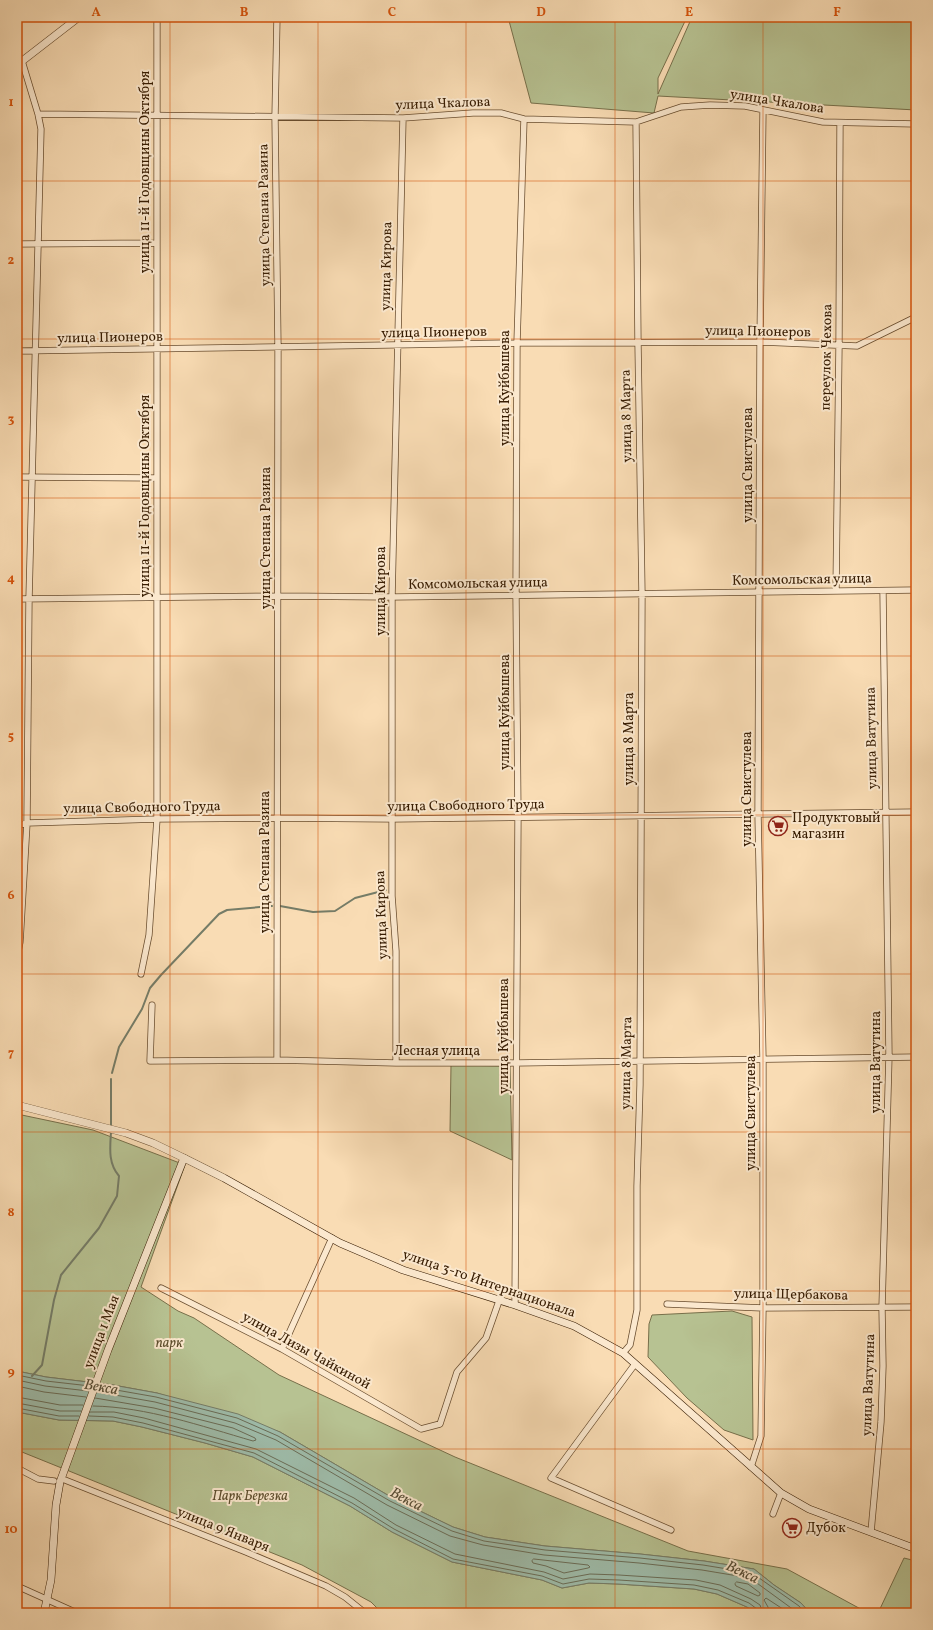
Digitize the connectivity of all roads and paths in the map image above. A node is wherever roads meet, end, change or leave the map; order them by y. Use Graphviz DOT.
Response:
graph roads {
  1 [pos="79,17"];
  2 [pos="157,17"];
  3 [pos="277,17"];
  4 [pos="20,63"];
  5 [pos="763,110"];
  6 [pos="38,114"];
  7 [pos="157,115"];
  8 [pos="275,117"];
  9 [pos="403,118"];
  10 [pos="524,119"];
  11 [pos="636,122"];
  12 [pos="840,123"];
  13 [pos="916,124"];
  14 [pos="157,243"];
  15 [pos="17,244"];
  16 [pos="38,244"];
  17 [pos="916,317"];
  18 [pos="760,342"];
  19 [pos="517,343"];
  20 [pos="638,343"];
  21 [pos="397,346"];
  22 [pos="840,346"];
  23 [pos="278,347"];
  24 [pos="157,349"];
  25 [pos="17,351"];
  26 [pos="35,351"];
  27 [pos="17,477"];
  28 [pos="32,477"];
  29 [pos="157,478"];
  30 [pos="916,590"];
  31 [pos="836,591"];
  32 [pos="883,591"];
  33 [pos="759,592"];
  34 [pos="642,594"];
  35 [pos="516,595"];
  36 [pos="278,596"];
  37 [pos="392,597"];
  38 [pos="157,598"];
  39 [pos="17,599"];
  40 [pos="29,599"];
  41 [pos="916,812"];
  42 [pos="885,813"];
  43 [pos="758,814"];
  44 [pos="640,815"];
  45 [pos="518,817"];
  46 [pos="277,818"];
  47 [pos="157,819"];
  48 [pos="393,819"];
  49 [pos="26,823"];
  50 [pos="17,826"];
  51 [pos="17,957"];
  52 [pos="141,974"];
  53 [pos="152,1005"];
  54 [pos="889,1056"];
  55 [pos="916,1056"];
  56 [pos="762,1059"];
  57 [pos="278,1060"];
  58 [pos="640,1061"];
  59 [pos="396,1063"];
  60 [pos="515,1063"];
  61 [pos="17,1105"];
  62 [pos="184,1158"];
  63 [pos="332,1238"];
  64 [pos="161,1288"];
  65 [pos="499,1301"];
  66 [pos="667,1304"];
  67 [pos="515,1305"];
  68 [pos="916,1307"];
  69 [pos="763,1308"];
  70 [pos="882,1308"];
  71 [pos="282,1349"];
  72 [pos="623,1353"];
  73 [pos="635,1364"];
  74 [pos="751,1467"];
  75 [pos="17,1468"];
  76 [pos="65,1480"];
  77 [pos="54,1481"];
  78 [pos="781,1493"];
  79 [pos="773,1514"];
  80 [pos="671,1530"];
  81 [pos="871,1532"];
  82 [pos="916,1549"];
  83 [pos="17,1586"];
  84 [pos="47,1600"];
  85 [pos="357,1611"];
  86 [pos="44,1613"];
  87 [pos="77,1613"];
  88 [pos="365,1613"];
  1 -- 4 [label="main road"];
  2 -- 7 [label="street, улица 11-й Годовщины Октября"];
  3 -- 8 [label="street, улица Степана Разина"];
  4 -- 6 [label="street"];
  5 -- 11 [label="street, улица Чкалова"];
  5 -- 12 [label="street, улица Чкалова"];
  5 -- 18 [label="street, улица Свистулева"];
  6 -- 7 [label="street, улица Чкалова"];
  6 -- 16 [label="street"];
  7 -- 8 [label="street, улица Чкалова"];
  7 -- 14 [label="street, улица 11-й Годовщины Октября"];
  8 -- 9 [label="street, улица Чкалова"];
  8 -- 23 [label="street, улица Степана Разина"];
  9 -- 10 [label="street, улица Чкалова"];
  9 -- 21 [label="street, улица Кирова"];
  10 -- 11 [label="street, улица Чкалова"];
  10 -- 19 [label="street, улица Куйбышева"];
  11 -- 20 [label="street, улица 8 Марта"];
  12 -- 13 [label="street, улица Чкалова"];
  12 -- 22 [label="street, переулок Чехова"];
  14 -- 16 [label="street"];
  14 -- 24 [label="street, улица 11-й Годовщины Октября"];
  15 -- 16 [label="street"];
  16 -- 26 [label="street"];
  17 -- 22 [label="street, улица Пионеров"];
  18 -- 20 [label="street, улица Пионеров"];
  18 -- 22 [label="street, улица Пионеров"];
  18 -- 33 [label="street, улица Свистулева"];
  19 -- 20 [label="street, улица Пионеров"];
  19 -- 21 [label="street, улица Пионеров"];
  19 -- 35 [label="street, улица Куйбышева"];
  20 -- 34 [label="street, улица 8 Марта"];
  21 -- 23 [label="street, улица Пионеров"];
  21 -- 37 [label="street, улица Кирова"];
  22 -- 31 [label="street, переулок Чехова"];
  23 -- 24 [label="street, улица Пионеров"];
  23 -- 36 [label="street, улица Степана Разина"];
  24 -- 26 [label="street, улица Пионеров"];
  24 -- 29 [label="street, улица 11-й Годовщины Октября"];
  25 -- 26 [label="street, улица Пионеров"];
  26 -- 28 [label="street"];
  27 -- 28 [label="street"];
  28 -- 29 [label="street"];
  28 -- 40 [label="street"];
  29 -- 38 [label="street, улица 11-й Годовщины Октября"];
  30 -- 32 [label="street, Комсомольская улица"];
  31 -- 32 [label="street, Комсомольская улица"];
  31 -- 33 [label="street, Комсомольская улица"];
  32 -- 42 [label="street, улица Ватутина"];
  33 -- 34 [label="street, Комсомольская улица"];
  33 -- 43 [label="street, улица Свистулева"];
  34 -- 35 [label="street, Комсомольская улица"];
  34 -- 44 [label="street, улица 8 Марта"];
  35 -- 37 [label="street, Комсомольская улица"];
  35 -- 45 [label="street, улица Куйбышева"];
  36 -- 37 [label="street, Комсомольская улица"];
  36 -- 38 [label="street, Комсомольская улица"];
  36 -- 46 [label="street, улица Степана Разина"];
  37 -- 48 [label="street, улица Кирова"];
  38 -- 40 [label="street, Комсомольская улица"];
  38 -- 47 [label="street, улица 11-й Годовщины Октября"];
  39 -- 40 [label="street, Комсомольская улица"];
  40 -- 49 [label="street"];
  41 -- 42 [label="street, улица Свободного Труда"];
  42 -- 43 [label="street, улица Свободного Труда"];
  42 -- 54 [label="street, улица Ватутина"];
  43 -- 44 [label="street, улица Свободного Труда"];
  43 -- 56 [label="street, улица Свистулева"];
  44 -- 45 [label="street, улица Свободного Труда"];
  44 -- 58 [label="street, улица 8 Марта"];
  45 -- 48 [label="street, улица Свободного Труда"];
  45 -- 60 [label="street, улица Куйбышева"];
  46 -- 47 [label="street, улица Свободного Труда"];
  46 -- 48 [label="street, улица Свободного Труда"];
  46 -- 57 [label="street, улица Степана Разина"];
  47 -- 49 [label="street, улица Свободного Труда"];
  47 -- 52 [label="street, улица 11-й Годовщины Октября"];
  48 -- 59 [label="street, улица Кирова"];
  49 -- 50 [label="street, улица Свободного Труда"];
  49 -- 51 [label="street"];
  53 -- 57 [label="street, Лесная улица"];
  54 -- 55 [label="street, Лесная улица"];
  54 -- 56 [label="street, Лесная улица"];
  54 -- 70 [label="street, улица Ватутина"];
  56 -- 58 [label="street, Лесная улица"];
  56 -- 69 [label="street, улица Свистулева"];
  57 -- 59 [label="street, Лесная улица"];
  58 -- 60 [label="street, Лесная улица"];
  58 -- 72 [label="street, улица 8 Марта"];
  59 -- 60 [label="street, Лесная улица"];
  60 -- 67 [label="street, улица Куйбышева"];
  61 -- 62 [label="main road, улица 3-го Интернационала"];
  62 -- 63 [label="main road, улица 3-го Интернационала"];
  62 -- 84 [label="main road, улица 1 Мая"];
  63 -- 65 [label="main road, улица 3-го Интернационала"];
  63 -- 71 [label="street"];
  64 -- 71 [label="street, улица Лизы Чайкиной"];
  65 -- 67 [label="main road, улица 3-го Интернационала"];
  65 -- 71 [label="street, улица Лизы Чайкиной"];
  66 -- 69 [label="street, улица Щербакова"];
  67 -- 72 [label="main road, улица 3-го Интернационала"];
  68 -- 70 [label="street, улица Щербакова"];
  69 -- 70 [label="street, улица Щербакова"];
  69 -- 74 [label="street, улица Свистулева"];
  70 -- 81 [label="street, улица Ватутина"];
  72 -- 73 [label="main road, улица 3-го Интернационала"];
  73 -- 74 [label="main road, улица 3-го Интернационала"];
  73 -- 80 [label="street"];
  74 -- 78 [label="main road, улица 3-го Интернационала"];
  75 -- 77 [label="street"];
  76 -- 85 [label="street, улица 9 Января"];
  78 -- 79 [label="street"];
  78 -- 81 [label="main road, улица 3-го Интернационала"];
  81 -- 82 [label="main road, улица 3-го Интернационала"];
  83 -- 84 [label="street"];
  84 -- 86 [label="main road, улица 1 Мая"];
  84 -- 87 [label="street"];
  85 -- 88 [label="street, улица 9 Января"];
}
